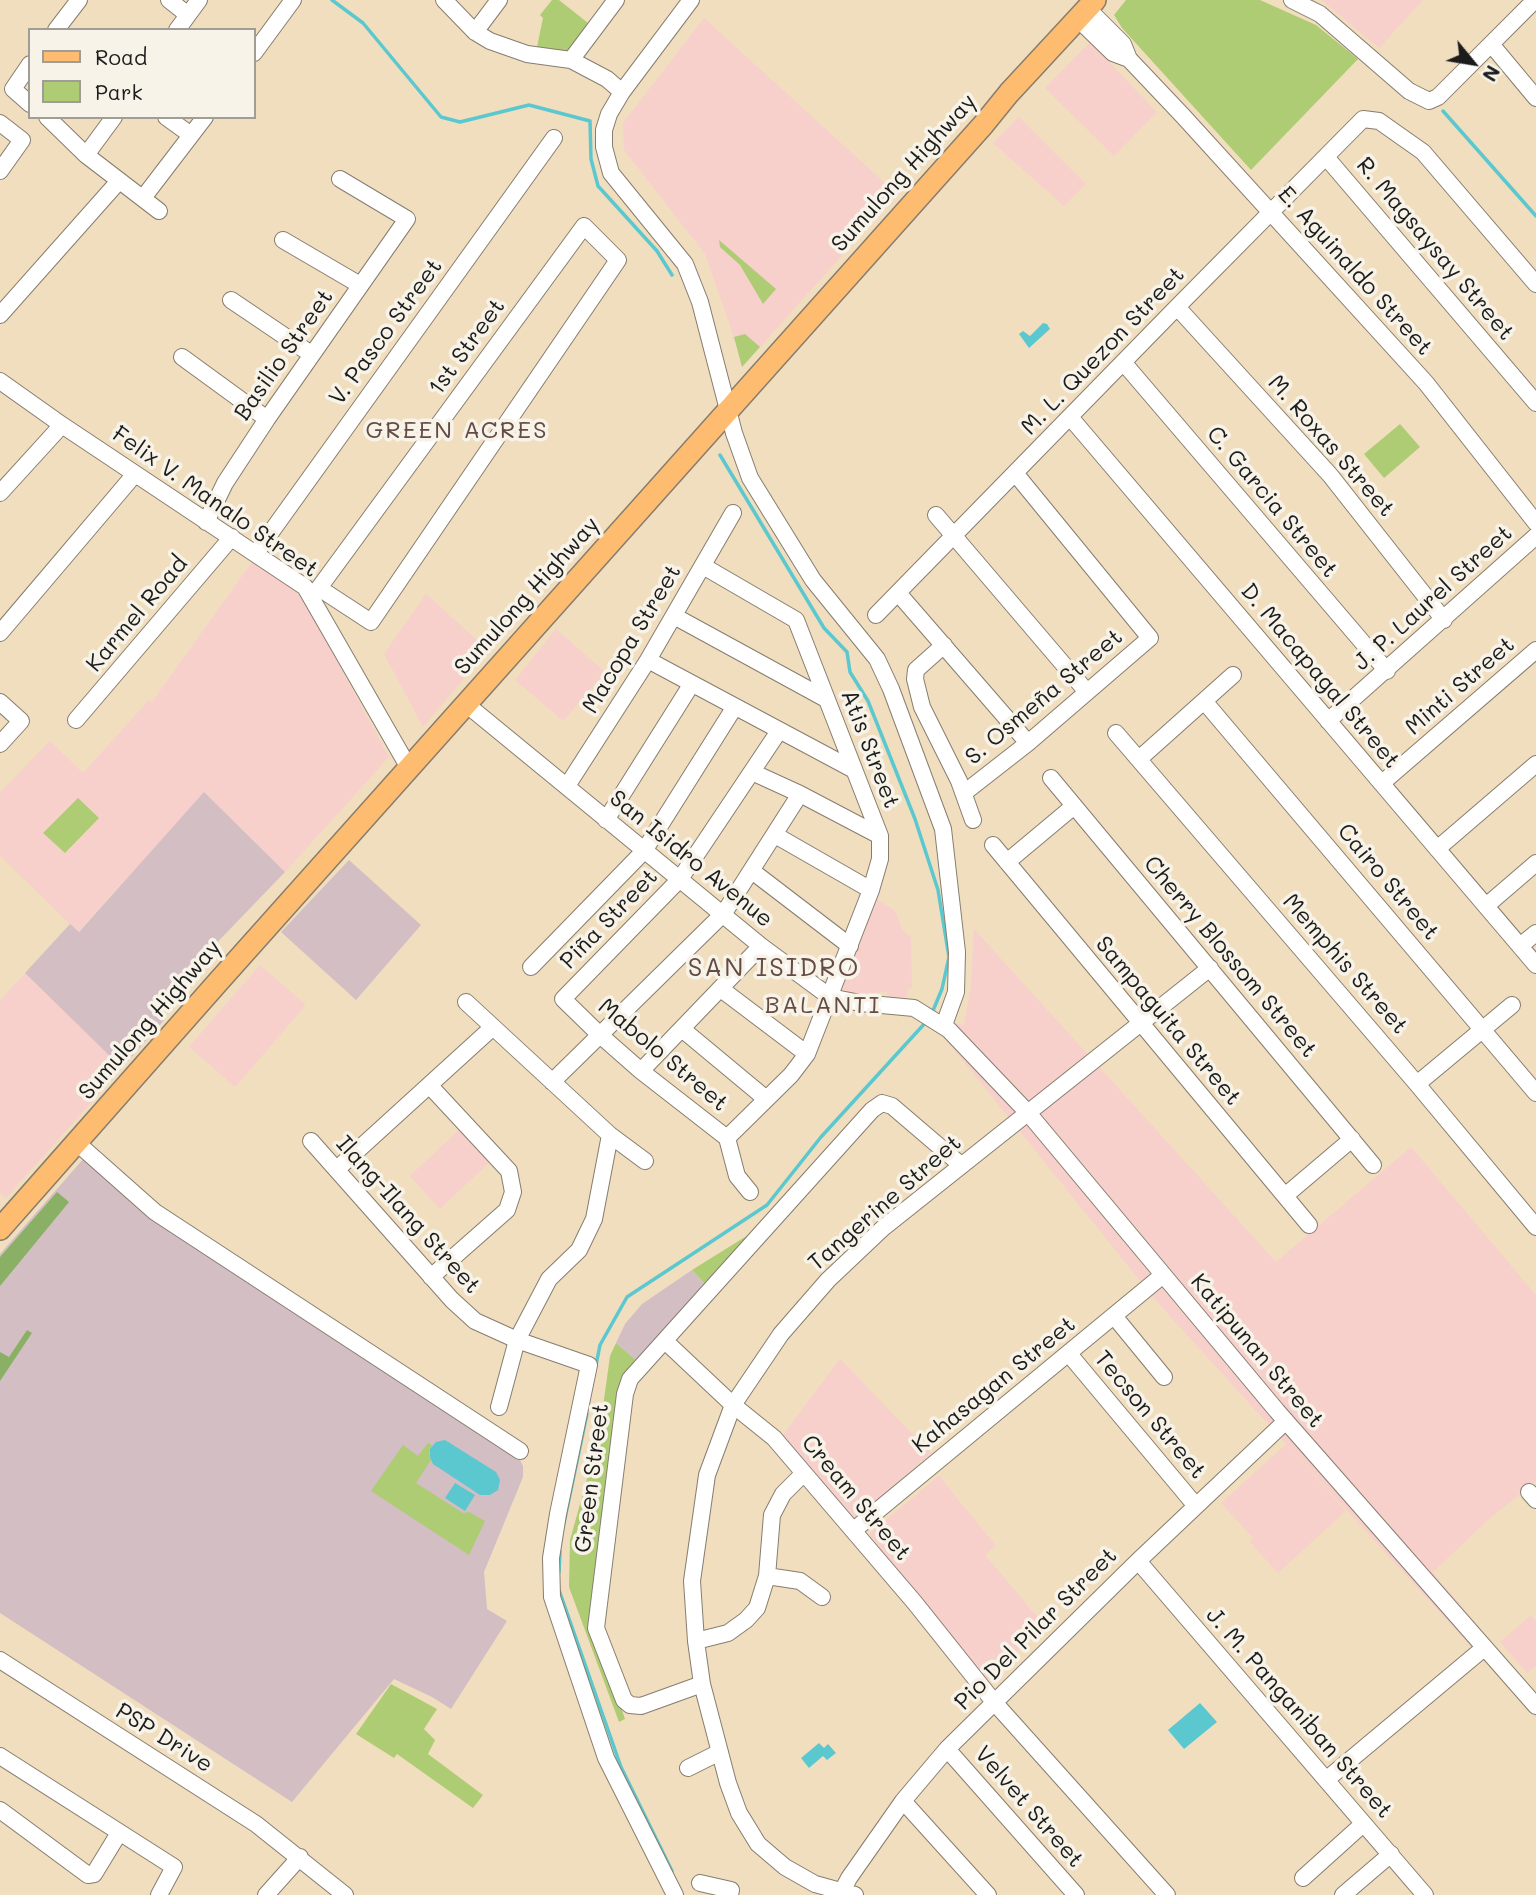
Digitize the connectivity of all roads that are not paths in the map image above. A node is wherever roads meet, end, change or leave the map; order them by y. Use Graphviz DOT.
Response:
graph roads {
  1 [pos="79,0"];
  2 [pos="169,0"];
  3 [pos="199,0"];
  4 [pos="293,0"];
  5 [pos="444,0"];
  6 [pos="499,0"];
  7 [pos="616,0"];
  8 [pos="691,0"];
  9 [pos="1292,0"];
  10 [pos="1535,0"];
  11 [pos="1087,9"];
  12 [pos="188,15"];
  13 [pos="58,28"];
  14 [pos="178,28"];
  15 [pos="475,32"];
  16 [pos="1491,44"];
  17 [pos="256,49"];
  18 [pos="571,60"];
  19 [pos="28,67"];
  20 [pos="622,92"];
  21 [pos="1536,98"];
  22 [pos="28,102"];
  23 [pos="113,119"];
  24 [pos="169,119"];
  25 [pos="203,119"];
  26 [pos="0,123"];
  27 [pos="65,123"];
  28 [pos="191,135"];
  29 [pos="554,138"];
  30 [pos="86,155"];
  31 [pos="1326,157"];
  32 [pos="0,171"];
  33 [pos="340,179"];
  34 [pos="119,181"];
  35 [pos="143,198"];
  36 [pos="159,211"];
  37 [pos="1271,213"];
  38 [pos="283,240"];
  39 [pos="1536,284"];
  40 [pos="360,285"];
  41 [pos="232,300"];
  42 [pos="1177,307"];
  43 [pos="0,315"];
  44 [pos="311,354"];
  45 [pos="182,357"];
  46 [pos="1124,362"];
  47 [pos="0,381"];
  48 [pos="1536,402"];
  49 [pos="725,414"];
  50 [pos="1070,417"];
  51 [pos="267,419"];
  52 [pos="62,425"];
  53 [pos="1015,473"];
  54 [pos="135,474"];
  55 [pos="0,493"];
  56 [pos="733,513"];
  57 [pos="936,515"];
  58 [pos="205,522"];
  59 [pos="1536,523"];
  60 [pos="1536,536"];
  61 [pos="232,537"];
  62 [pos="954,537"];
  63 [pos="256,553"];
  64 [pos="702,566"];
  65 [pos="315,591"];
  66 [pos="898,593"];
  67 [pos="876,615"];
  68 [pos="674,616"];
  69 [pos="1444,620"];
  70 [pos="0,634"];
  71 [pos="944,645"];
  72 [pos="1536,650"];
  73 [pos="648,660"];
  74 [pos="1387,671"];
  75 [pos="1233,675"];
  76 [pos="691,685"];
  77 [pos="1087,692"];
  78 [pos="826,699"];
  79 [pos="1204,701"];
  80 [pos="0,702"];
  81 [pos="466,704"];
  82 [pos="734,708"];
  83 [pos="76,720"];
  84 [pos="1328,721"];
  85 [pos="779,731"];
  86 [pos="1116,733"];
  87 [pos="1028,743"];
  88 [pos="0,744"];
  89 [pos="1139,759"];
  90 [pos="1536,764"];
  91 [pos="409,768"];
  92 [pos="854,770"];
  93 [pos="752,772"];
  94 [pos="1051,778"];
  95 [pos="1382,783"];
  96 [pos="567,786"];
  97 [pos="964,793"];
  98 [pos="800,794"];
  99 [pos="1074,806"];
  100 [pos="606,820"];
  101 [pos="973,820"];
  102 [pos="775,835"];
  103 [pos="880,836"];
  104 [pos="993,845"];
  105 [pos="1437,849"];
  106 [pos="644,851"];
  107 [pos="1007,862"];
  108 [pos="1536,863"];
  109 [pos="752,871"];
  110 [pos="680,879"];
  111 [pos="871,890"];
  112 [pos="1486,906"];
  113 [pos="724,913"];
  114 [pos="1536,933"];
  115 [pos="761,946"];
  116 [pos="850,946"];
  117 [pos="1520,946"];
  118 [pos="1536,965"];
  119 [pos="531,967"];
  120 [pos="1210,968"];
  121 [pos="721,989"];
  122 [pos="830,997"];
  123 [pos="563,999"];
  124 [pos="466,1002"];
  125 [pos="1512,1005"];
  126 [pos="933,1018"];
  127 [pos="1141,1025"];
  128 [pos="493,1027"];
  129 [pos="682,1029"];
  130 [pos="1483,1030"];
  131 [pos="600,1035"];
  132 [pos="807,1054"];
  133 [pos="641,1071"];
  134 [pos="552,1082"];
  135 [pos="1417,1084"];
  136 [pos="430,1086"];
  137 [pos="1536,1093"];
  138 [pos="765,1098"];
  139 [pos="1029,1114"];
  140 [pos="610,1135"];
  141 [pos="727,1138"];
  142 [pos="1352,1139"];
  143 [pos="311,1141"];
  144 [pos="76,1142"];
  145 [pos="645,1161"];
  146 [pos="961,1166"];
  147 [pos="1373,1166"];
  148 [pos="337,1169"];
  149 [pos="751,1192"];
  150 [pos="1286,1195"];
  151 [pos="4,1215"];
  152 [pos="1309,1225"];
  153 [pos="1536,1227"];
  154 [pos="1163,1275"];
  155 [pos="431,1277"];
  156 [pos="1114,1316"];
  157 [pos="517,1340"];
  158 [pos="665,1341"];
  159 [pos="1069,1354"];
  160 [pos="1164,1377"];
  161 [pos="733,1405"];
  162 [pos="499,1407"];
  163 [pos="1286,1422"];
  164 [pos="520,1451"];
  165 [pos="804,1473"];
  166 [pos="1196,1506"];
  167 [pos="854,1531"];
  168 [pos="1138,1560"];
  169 [pos="766,1576"];
  170 [pos="822,1597"];
  171 [pos="696,1641"];
  172 [pos="1484,1648"];
  173 [pos="0,1660"];
  174 [pos="702,1684"];
  175 [pos="994,1702"];
  176 [pos="1536,1706"];
  177 [pos="947,1749"];
  178 [pos="720,1752"];
  179 [pos="0,1756"];
  180 [pos="688,1768"];
  181 [pos="1326,1780"];
  182 [pos="903,1801"];
  183 [pos="0,1810"];
  184 [pos="1363,1824"];
  185 [pos="119,1833"];
  186 [pos="1391,1854"];
  187 [pos="300,1857"];
  188 [pos="1303,1878"];
  189 [pos="700,1883"];
  190 [pos="846,1893"];
  191 [pos="159,1895"];
  192 [pos="266,1895"];
  193 [pos="345,1895"];
  194 [pos="675,1895"];
  195 [pos="730,1895"];
  196 [pos="988,1895"];
  197 [pos="1076,1895"];
  198 [pos="1167,1895"];
  199 [pos="1343,1895"];
  200 [pos="1425,1895"];
  1 -- 13 [label="street"];
  2 -- 12 [label="street"];
  3 -- 12 [label="street"];
  4 -- 17 [label="street"];
  5 -- 15 [label="street"];
  6 -- 15 [label="street"];
  7 -- 18 [label="street"];
  8 -- 20 [label="street"];
  9 -- 16 [label="street"];
  10 -- 16 [label="street"];
  11 -- 37 [label="street, E. Aguinaldo Street"];
  11 -- 49 [label="main road, Sumulong Highway"];
  12 -- 14 [label="street"];
  15 -- 18 [label="street"];
  16 -- 21 [label="street"];
  18 -- 20 [label="street"];
  19 -- 22 [label="street"];
  20 -- 49 [label="street"];
  23 -- 30 [label="street"];
  24 -- 28 [label="street"];
  25 -- 28 [label="street"];
  26 -- 32 [label="street"];
  27 -- 30 [label="street"];
  28 -- 35 [label="street"];
  29 -- 63 [label="street, V. Pasco Street"];
  30 -- 34 [label="street"];
  31 -- 37 [label="street, M. L. Quezon Street"];
  31 -- 39 [label="street, M. L. Quezon Street"];
  31 -- 48 [label="street, R. Magsaysay Street"];
  33 -- 40 [label="street, Basilio Street"];
  34 -- 35 [label="street"];
  34 -- 43 [label="street"];
  35 -- 36 [label="street"];
  37 -- 42 [label="street, M. L. Quezon Street"];
  37 -- 59 [label="street, E. Aguinaldo Street"];
  38 -- 40 [label="street"];
  40 -- 44 [label="street, Basilio Street"];
  41 -- 44 [label="street"];
  42 -- 46 [label="street, M. L. Quezon Street"];
  42 -- 69 [label="street, M. Roxas Street"];
  44 -- 51 [label="street, Basilio Street"];
  45 -- 51 [label="street"];
  46 -- 50 [label="street, M. L. Quezon Street"];
  46 -- 74 [label="street, C. Garcia Street"];
  47 -- 52 [label="street, Felix V. Manalo Street"];
  49 -- 81 [label="main road, Sumulong Highway"];
  49 -- 126 [label="street"];
  50 -- 53 [label="street, M. L. Quezon Street"];
  50 -- 84 [label="street, D. Macapagal Street"];
  51 -- 58 [label="street, Basilio Street"];
  52 -- 54 [label="street, Felix V. Manalo Street"];
  52 -- 55 [label="street"];
  53 -- 62 [label="street, M. L. Quezon Street"];
  53 -- 77 [label="street, S. Osmeña Street"];
  54 -- 58 [label="street, Felix V. Manalo Street"];
  54 -- 70 [label="street"];
  56 -- 64 [label="street, Macopa Street"];
  57 -- 62 [label="street"];
  58 -- 61 [label="street, Felix V. Manalo Street"];
  60 -- 69 [label="street, J. P. Laurel Street"];
  61 -- 63 [label="street, Felix V. Manalo Street"];
  61 -- 83 [label="street, Karmel Road"];
  62 -- 66 [label="street, M. L. Quezon Street"];
  62 -- 77 [label="street"];
  63 -- 65 [label="street, Felix V. Manalo Street"];
  64 -- 68 [label="street, Macopa Street"];
  64 -- 78 [label="street, Atis Street"];
  65 -- 65 [label="street, 1st Street"];
  65 -- 91 [label="street, Felix V. Manalo Street"];
  66 -- 67 [label="street, M. L. Quezon Street"];
  66 -- 71 [label="street"];
  68 -- 73 [label="street, Macopa Street"];
  68 -- 78 [label="street"];
  69 -- 74 [label="street, J. P. Laurel Street"];
  71 -- 87 [label="street"];
  71 -- 97 [label="street"];
  72 -- 95 [label="street, Minti Street"];
  73 -- 76 [label="street"];
  73 -- 96 [label="street, Macopa Street"];
  74 -- 84 [label="street, J. P. Laurel Street"];
  75 -- 79 [label="street"];
  76 -- 82 [label="street"];
  76 -- 100 [label="street"];
  77 -- 87 [label="street, S. Osmeña Street"];
  78 -- 92 [label="street, Atis Street"];
  79 -- 89 [label="street"];
  79 -- 130 [label="street, Cairo Street"];
  80 -- 88 [label="street"];
  81 -- 91 [label="main road, Sumulong Highway"];
  81 -- 96 [label="street, San Isidro Avenue"];
  82 -- 85 [label="street"];
  82 -- 106 [label="street"];
  84 -- 95 [label="street, D. Macapagal Street"];
  85 -- 92 [label="street"];
  85 -- 93 [label="street, Piña Street"];
  86 -- 89 [label="street, Memphis Street"];
  87 -- 97 [label="street, S. Osmeña Street"];
  89 -- 135 [label="street, Memphis Street"];
  90 -- 105 [label="street"];
  91 -- 144 [label="main road, Sumulong Highway"];
  92 -- 103 [label="street, Atis Street"];
  93 -- 98 [label="street"];
  93 -- 110 [label="street, Piña Street"];
  94 -- 99 [label="street, Cherry Blossom Street"];
  95 -- 105 [label="street, D. Macapagal Street"];
  96 -- 100 [label="street, San Isidro Avenue"];
  97 -- 101 [label="street"];
  98 -- 102 [label="street"];
  98 -- 103 [label="street"];
  99 -- 107 [label="street"];
  99 -- 120 [label="street, Cherry Blossom Street"];
  100 -- 106 [label="street, San Isidro Avenue"];
  102 -- 109 [label="street"];
  102 -- 111 [label="street"];
  103 -- 111 [label="street, Atis Street"];
  104 -- 107 [label="street, Sampaguita Street"];
  105 -- 112 [label="street, D. Macapagal Street"];
  106 -- 110 [label="street, San Isidro Avenue"];
  106 -- 119 [label="street"];
  107 -- 127 [label="street, Sampaguita Street"];
  108 -- 112 [label="street"];
  109 -- 113 [label="street"];
  109 -- 116 [label="street"];
  110 -- 113 [label="street, San Isidro Avenue"];
  110 -- 123 [label="street, Piña Street"];
  111 -- 116 [label="street, Atis Street"];
  112 -- 117 [label="street, D. Macapagal Street"];
  113 -- 115 [label="street, San Isidro Avenue"];
  113 -- 131 [label="street"];
  114 -- 117 [label="street"];
  115 -- 121 [label="street"];
  115 -- 122 [label="street, San Isidro Avenue"];
  116 -- 122 [label="street, Atis Street"];
  117 -- 118 [label="street, D. Macapagal Street"];
  120 -- 127 [label="street, Tangerine Street"];
  120 -- 142 [label="street, Cherry Blossom Street"];
  121 -- 129 [label="street"];
  121 -- 132 [label="street"];
  122 -- 126 [label="street, San Isidro Avenue"];
  122 -- 132 [label="street, Mabolo Street"];
  123 -- 131 [label="street, Mabolo Street"];
  124 -- 128 [label="street"];
  125 -- 130 [label="street"];
  126 -- 139 [label="street, Katipunan Street"];
  127 -- 139 [label="street, Tangerine Street"];
  127 -- 150 [label="street, Sampaguita Street"];
  128 -- 134 [label="street"];
  128 -- 136 [label="street"];
  129 -- 133 [label="street"];
  129 -- 138 [label="street"];
  130 -- 135 [label="street"];
  130 -- 137 [label="street, Cairo Street"];
  131 -- 133 [label="street, Mabolo Street"];
  131 -- 134 [label="street"];
  132 -- 138 [label="street, Mabolo Street"];
  133 -- 141 [label="street, Mabolo Street"];
  134 -- 140 [label="street"];
  135 -- 153 [label="street, Memphis Street"];
  136 -- 148 [label="street"];
  136 -- 155 [label="street"];
  138 -- 141 [label="street, Mabolo Street"];
  139 -- 146 [label="street, Tangerine Street"];
  139 -- 154 [label="street, Katipunan Street"];
  140 -- 145 [label="street"];
  140 -- 157 [label="street"];
  141 -- 149 [label="street"];
  142 -- 147 [label="street, Cherry Blossom Street"];
  142 -- 150 [label="street"];
  143 -- 148 [label="street, Ilang-Ilang Street"];
  144 -- 151 [label="main road, Sumulong Highway"];
  144 -- 164 [label="street"];
  146 -- 158 [label="street, Green Street"];
  146 -- 161 [label="street, Tangerine Street"];
  148 -- 155 [label="street, Ilang-Ilang Street"];
  150 -- 152 [label="street, Sampaguita Street"];
  154 -- 156 [label="street, Kahasagan Street"];
  154 -- 163 [label="street, Katipunan Street"];
  155 -- 157 [label="street, Ilang-Ilang Street"];
  156 -- 159 [label="street, Kahasagan Street"];
  156 -- 160 [label="street"];
  157 -- 162 [label="street"];
  157 -- 194 [label="street, Ilang-Ilang Street"];
  158 -- 161 [label="street, Cream Street"];
  158 -- 174 [label="street, Green Street"];
  159 -- 166 [label="street, Tecson Street"];
  159 -- 167 [label="street, Kahasagan Street"];
  161 -- 165 [label="street, Cream Street"];
  161 -- 171 [label="street, Tangerine Street"];
  163 -- 166 [label="street, Pio Del Pilar Street"];
  163 -- 172 [label="street, Katipunan Street"];
  165 -- 167 [label="street, Cream Street"];
  165 -- 169 [label="street"];
  166 -- 168 [label="street, Pio Del Pilar Street"];
  167 -- 175 [label="street, Cream Street"];
  168 -- 175 [label="street, Pio Del Pilar Street"];
  168 -- 181 [label="street, J. M. Panganiban Street"];
  169 -- 170 [label="street"];
  169 -- 171 [label="street"];
  171 -- 174 [label="street, Tangerine Street"];
  172 -- 176 [label="street, Katipunan Street"];
  172 -- 181 [label="street"];
  173 -- 187 [label="street, PSP Drive"];
  174 -- 178 [label="street, Tangerine Street"];
  175 -- 177 [label="street, Pio Del Pilar Street"];
  175 -- 198 [label="street, Cream Street"];
  177 -- 182 [label="street, Pio Del Pilar Street"];
  177 -- 197 [label="street, Velvet Street"];
  178 -- 180 [label="street"];
  178 -- 190 [label="street, Tangerine Street"];
  179 -- 185 [label="street"];
  181 -- 184 [label="street, J. M. Panganiban Street"];
  182 -- 190 [label="street, Pio Del Pilar Street"];
  182 -- 196 [label="street"];
  183 -- 185 [label="street"];
  184 -- 186 [label="street, J. M. Panganiban Street"];
  184 -- 188 [label="street"];
  185 -- 191 [label="street"];
  186 -- 199 [label="street"];
  186 -- 200 [label="street, J. M. Panganiban Street"];
  187 -- 192 [label="street"];
  187 -- 193 [label="street, PSP Drive"];
  189 -- 195 [label="street"];
}
